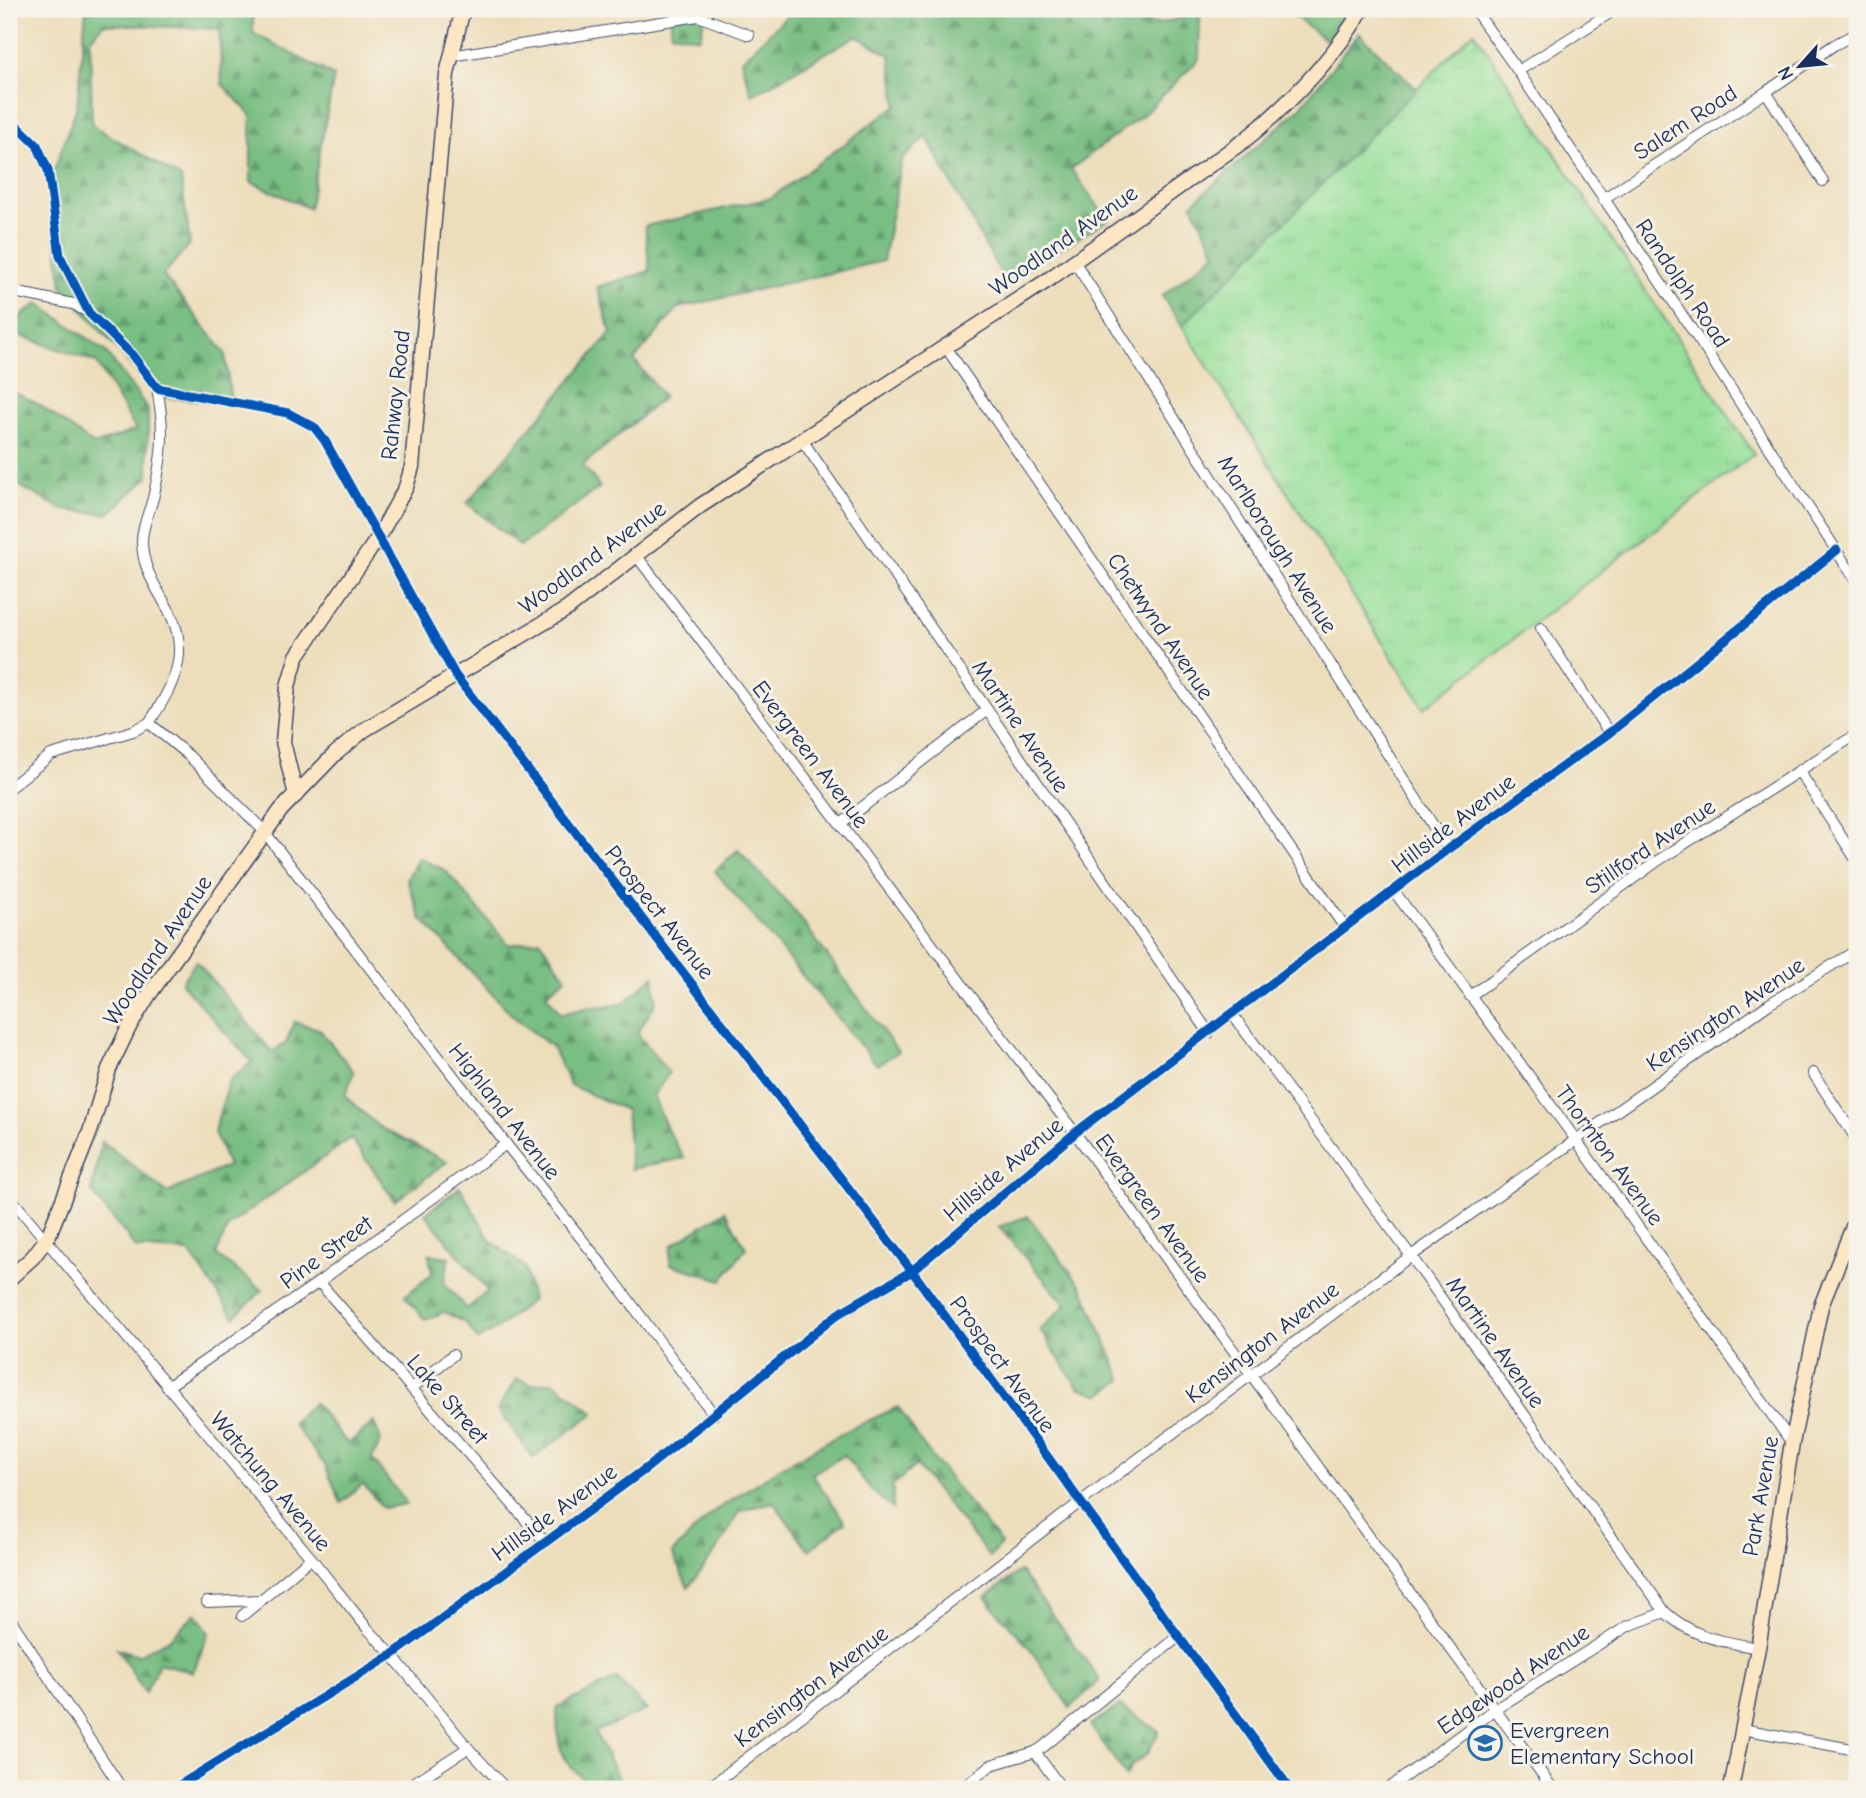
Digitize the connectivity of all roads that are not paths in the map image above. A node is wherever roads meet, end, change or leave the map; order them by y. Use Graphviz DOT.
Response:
graph roads {
  1 [pos="463,9"];
  2 [pos="1362,9"];
  3 [pos="1474,9"];
  4 [pos="1616,9"];
  5 [pos="1857,33"];
  6 [pos="749,35"];
  7 [pos="451,56"];
  8 [pos="1518,71"];
  9 [pos="1766,92"];
  10 [pos="9,118"];
  11 [pos="1823,181"];
  12 [pos="1603,199"];
  13 [pos="1074,261"];
  14 [pos="9,291"];
  15 [pos="89,313"];
  16 [pos="945,346"];
  17 [pos="157,388"];
  18 [pos="802,440"];
  19 [pos="379,538"];
  20 [pos="1837,550"];
  21 [pos="636,555"];
  22 [pos="1857,582"];
  23 [pos="1541,628"];
  24 [pos="455,675"];
  25 [pos="988,710"];
  26 [pos="149,723"];
  27 [pos="1609,733"];
  28 [pos="1857,734"];
  29 [pos="1799,771"];
  30 [pos="9,788"];
  31 [pos="296,795"];
  32 [pos="841,824"];
  33 [pos="265,833"];
  34 [pos="1448,849"];
  35 [pos="1857,861"];
  36 [pos="1394,891"];
  37 [pos="1345,928"];
  38 [pos="1857,950"];
  39 [pos="1470,996"];
  40 [pos="1233,1015"];
  41 [pos="1209,1033"];
  42 [pos="1813,1073"];
  43 [pos="1075,1133"];
  44 [pos="1576,1140"];
  45 [pos="1857,1140"];
  46 [pos="506,1144"];
  47 [pos="9,1196"];
  48 [pos="1856,1222"];
  49 [pos="46,1239"];
  50 [pos="1411,1256"];
  51 [pos="912,1271"];
  52 [pos="9,1279"];
  53 [pos="319,1282"];
  54 [pos="453,1355"];
  55 [pos="1251,1375"];
  56 [pos="167,1387"];
  57 [pos="413,1387"];
  58 [pos="714,1415"];
  59 [pos="1792,1443"];
  60 [pos="1079,1503"];
  61 [pos="545,1542"];
  62 [pos="311,1558"];
  63 [pos="261,1600"];
  64 [pos="207,1602"];
  65 [pos="1665,1612"];
  66 [pos="242,1616"];
  67 [pos="9,1617"];
  68 [pos="1178,1637"];
  69 [pos="1758,1648"];
  70 [pos="392,1655"];
  71 [pos="1494,1710"];
  72 [pos="1742,1729"];
  73 [pos="468,1748"];
  74 [pos="1857,1750"];
  75 [pos="1034,1752"];
  76 [pos="122,1789"];
  77 [pos="173,1789"];
  78 [pos="404,1789"];
  79 [pos="506,1789"];
  80 [pos="707,1789"];
  81 [pos="962,1789"];
  82 [pos="1062,1789"];
  83 [pos="1290,1789"];
  84 [pos="1388,1789"];
  85 [pos="1553,1789"];
  86 [pos="1731,1789"];
  1 -- 7 [label="street, Rahway Road"];
  2 -- 13 [label="street, Woodland Avenue"];
  3 -- 8 [label="street, Randolph Road"];
  4 -- 8 [label="street"];
  5 -- 9 [label="street, Salem Road"];
  6 -- 7 [label="street"];
  7 -- 19 [label="street, Rahway Road"];
  8 -- 12 [label="street, Randolph Road"];
  9 -- 11 [label="street"];
  9 -- 12 [label="street, Salem Road"];
  10 -- 15 [label="street"];
  12 -- 20 [label="street, Randolph Road"];
  13 -- 16 [label="street, Woodland Avenue"];
  13 -- 34 [label="street, Marlborough Avenue"];
  14 -- 15 [label="street"];
  15 -- 17 [label="street"];
  16 -- 18 [label="street, Woodland Avenue"];
  16 -- 37 [label="street, Chetwynd Avenue"];
  17 -- 19 [label="street, Prospect Avenue"];
  17 -- 26 [label="street"];
  18 -- 21 [label="street, Woodland Avenue"];
  18 -- 25 [label="street, Martine Avenue"];
  19 -- 24 [label="street, Prospect Avenue"];
  19 -- 31 [label="street, Rahway Road"];
  20 -- 22 [label="street, Randolph Road"];
  20 -- 27 [label="street, Hillside Avenue"];
  21 -- 24 [label="street, Woodland Avenue"];
  21 -- 32 [label="street, Evergreen Avenue"];
  23 -- 27 [label="street"];
  24 -- 31 [label="street, Woodland Avenue"];
  24 -- 51 [label="street, Prospect Avenue"];
  25 -- 32 [label="street"];
  25 -- 41 [label="street, Martine Avenue"];
  26 -- 30 [label="street"];
  26 -- 33 [label="street, Highland Avenue"];
  27 -- 34 [label="street, Hillside Avenue"];
  28 -- 29 [label="street, Stillford Avenue"];
  29 -- 35 [label="street"];
  29 -- 39 [label="street, Stillford Avenue"];
  31 -- 33 [label="street, Woodland Avenue"];
  32 -- 43 [label="street, Evergreen Avenue"];
  33 -- 46 [label="street, Highland Avenue"];
  33 -- 49 [label="street, Woodland Avenue"];
  34 -- 36 [label="street, Hillside Avenue"];
  36 -- 37 [label="street, Hillside Avenue"];
  36 -- 39 [label="street, Thornton Avenue"];
  37 -- 40 [label="street, Hillside Avenue"];
  38 -- 44 [label="street, Kensington Avenue"];
  39 -- 44 [label="street, Thornton Avenue"];
  40 -- 41 [label="street, Hillside Avenue"];
  40 -- 50 [label="street, Martine Avenue"];
  41 -- 43 [label="street, Hillside Avenue"];
  42 -- 45 [label="street"];
  43 -- 51 [label="street, Hillside Avenue"];
  43 -- 55 [label="street, Evergreen Avenue"];
  44 -- 50 [label="street, Kensington Avenue"];
  44 -- 59 [label="street, Thornton Avenue"];
  46 -- 53 [label="street, Pine Street"];
  46 -- 58 [label="street, Highland Avenue"];
  47 -- 49 [label="street, Watchung Avenue"];
  48 -- 59 [label="street, Park Avenue"];
  49 -- 52 [label="street, Woodland Avenue"];
  49 -- 56 [label="street, Watchung Avenue"];
  50 -- 55 [label="street, Kensington Avenue"];
  50 -- 65 [label="street, Martine Avenue"];
  51 -- 58 [label="street, Hillside Avenue"];
  51 -- 60 [label="street, Prospect Avenue"];
  53 -- 56 [label="street, Pine Street"];
  53 -- 57 [label="street, Lake Street"];
  54 -- 57 [label="street"];
  55 -- 60 [label="street, Kensington Avenue"];
  55 -- 71 [label="street, Evergreen Avenue"];
  56 -- 62 [label="street, Watchung Avenue"];
  57 -- 61 [label="street, Lake Street"];
  58 -- 61 [label="street, Hillside Avenue"];
  59 -- 69 [label="street, Park Avenue"];
  60 -- 68 [label="street, Prospect Avenue"];
  60 -- 80 [label="street, Kensington Avenue"];
  61 -- 70 [label="street, Hillside Avenue"];
  62 -- 63 [label="street"];
  62 -- 70 [label="street, Watchung Avenue"];
  63 -- 64 [label="street"];
  63 -- 66 [label="street"];
  65 -- 69 [label="street, Martine Avenue"];
  65 -- 71 [label="street, Edgewood Avenue"];
  67 -- 76 [label="street"];
  68 -- 75 [label="street"];
  68 -- 83 [label="street, Prospect Avenue"];
  69 -- 72 [label="street, Park Avenue"];
  70 -- 73 [label="street, Watchung Avenue"];
  70 -- 77 [label="street, Hillside Avenue"];
  71 -- 84 [label="street, Edgewood Avenue"];
  71 -- 85 [label="street, Evergreen Avenue"];
  72 -- 74 [label="street"];
  72 -- 86 [label="street, Park Avenue"];
  73 -- 78 [label="street"];
  73 -- 79 [label="street, Watchung Avenue"];
  75 -- 81 [label="street"];
  75 -- 82 [label="street"];
}
